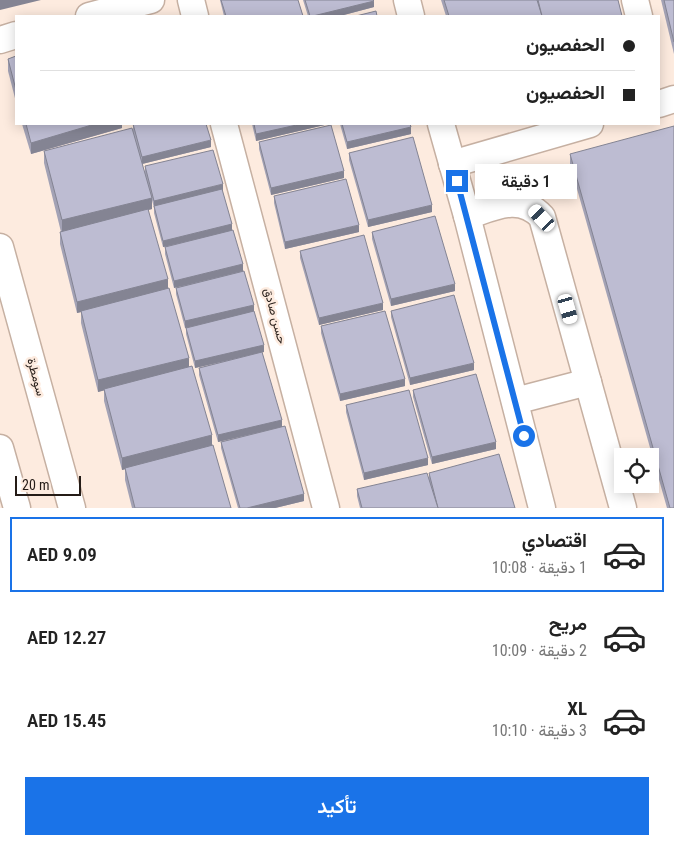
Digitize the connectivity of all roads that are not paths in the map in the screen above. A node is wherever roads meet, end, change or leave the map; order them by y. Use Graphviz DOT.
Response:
graph roads {
  1 [pos="151,0"];
  2 [pos="191,0"];
  3 [pos="407,0"];
  4 [pos="634,0"];
  5 [pos="93,15"];
  6 [pos="195,15"];
  7 [pos="411,15"];
  8 [pos="639,15"];
  9 [pos="15,36"];
  10 [pos="0,40"];
  11 [pos="224,125"];
  12 [pos="441,125"];
  13 [pos="587,125"];
  14 [pos="452,164"];
  15 [pos="467,216"];
  16 [pos="0,247"];
  17 [pos="588,382"];
  18 [pos="515,400"];
  19 [pos="2,463"];
  20 [pos="17,508"];
  21 [pos="72,508"];
  22 [pos="326,508"];
  23 [pos="542,508"];
  24 [pos="623,508"];
  1 -- 5 [label="street"];
  2 -- 6 [label="street"];
  3 -- 7 [label="street"];
  4 -- 8 [label="street"];
  9 -- 10 [label="street"];
  11 -- 22 [label="street, حسن صادق"];
  12 -- 14 [label="street"];
  13 -- 14 [label="street"];
  14 -- 15 [label="street"];
  15 -- 17 [label="street"];
  15 -- 18 [label="street"];
  16 -- 21 [label="street, سومطرة"];
  17 -- 18 [label="street"];
  17 -- 24 [label="street"];
  18 -- 23 [label="street"];
  19 -- 20 [label="street"];
}
